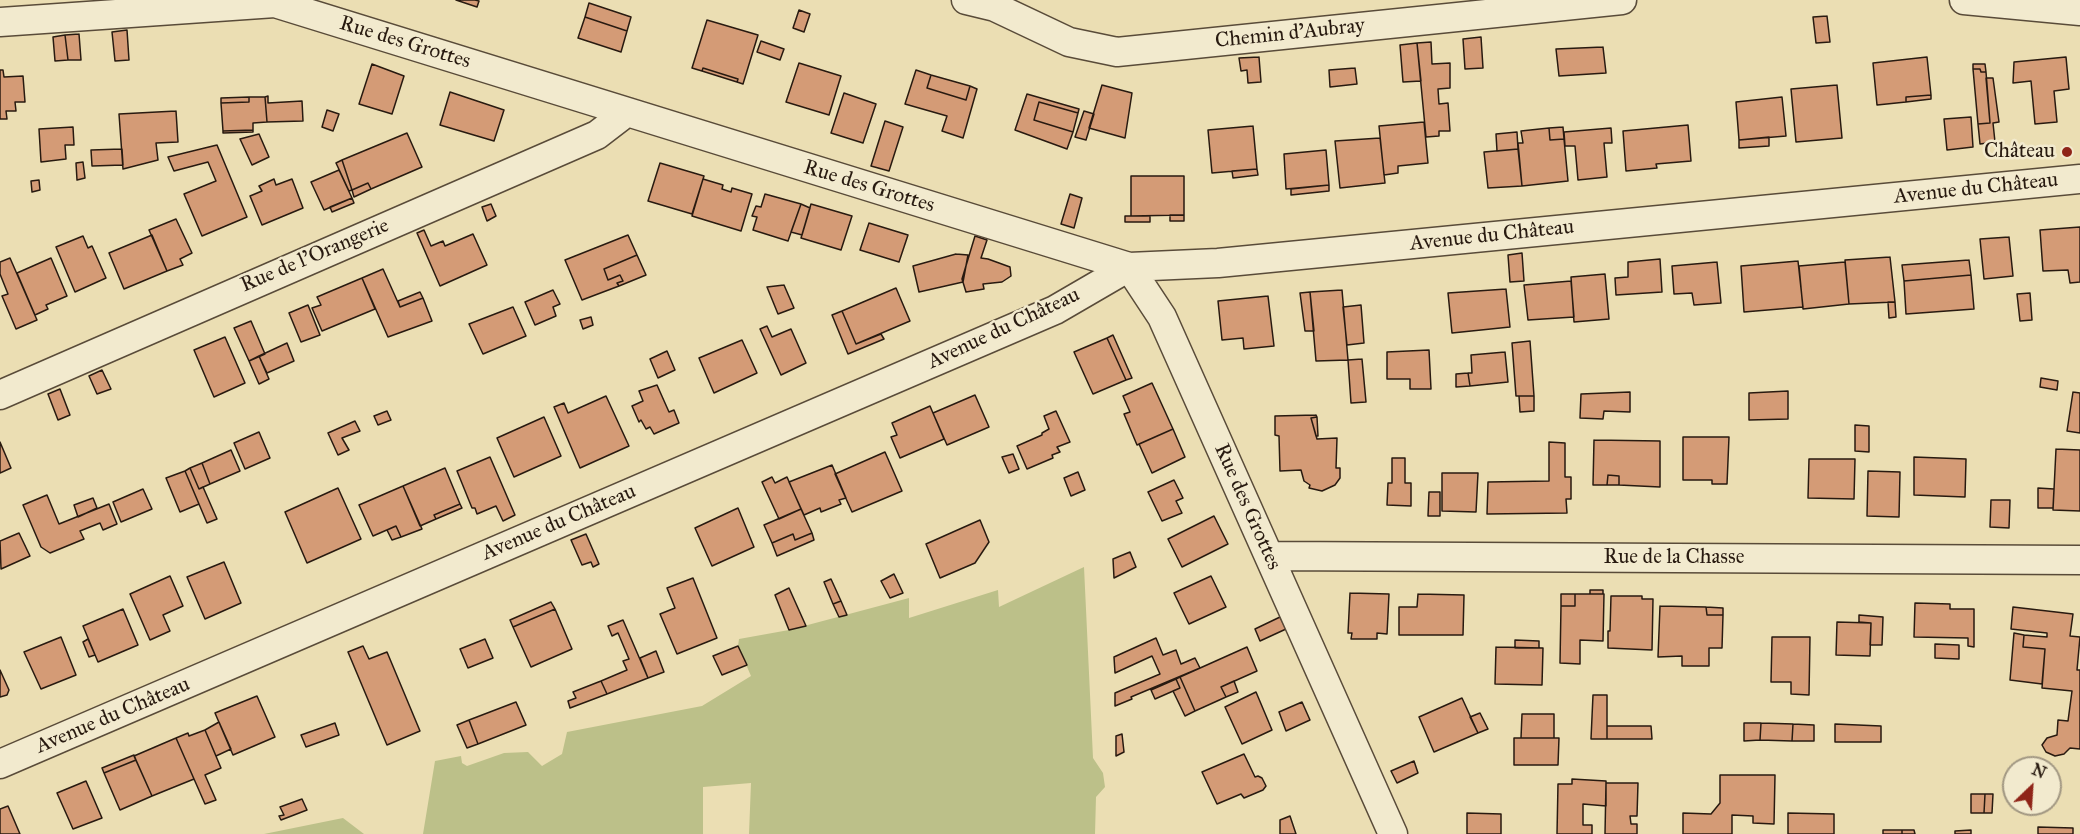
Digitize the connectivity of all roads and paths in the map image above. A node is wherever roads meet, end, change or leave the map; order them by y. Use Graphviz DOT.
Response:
graph roads {
  1 [pos="966,0"];
  2 [pos="1622,0"];
  3 [pos="1964,0"];
  4 [pos="2080,11"];
  5 [pos="0,22"];
  6 [pos="627,112"];
  7 [pos="2080,179"];
  8 [pos="1129,267"];
  9 [pos="0,395"];
  10 [pos="1269,556"];
  11 [pos="2080,560"];
  12 [pos="0,764"];
  13 [pos="1394,834"];
  1 -- 2 [label="street, Chemin d'Aubray"];
  3 -- 4 [label="street"];
  5 -- 6 [label="street, Rue des Grottes"];
  6 -- 8 [label="street, Rue des Grottes"];
  6 -- 9 [label="street, Rue de l'Orangerie"];
  7 -- 8 [label="street, Avenue du Château"];
  8 -- 10 [label="street, Rue des Grottes"];
  8 -- 12 [label="street, Avenue du Château"];
  10 -- 11 [label="street, Rue de la Chasse"];
  10 -- 13 [label="street, Rue des Grottes"];
}
